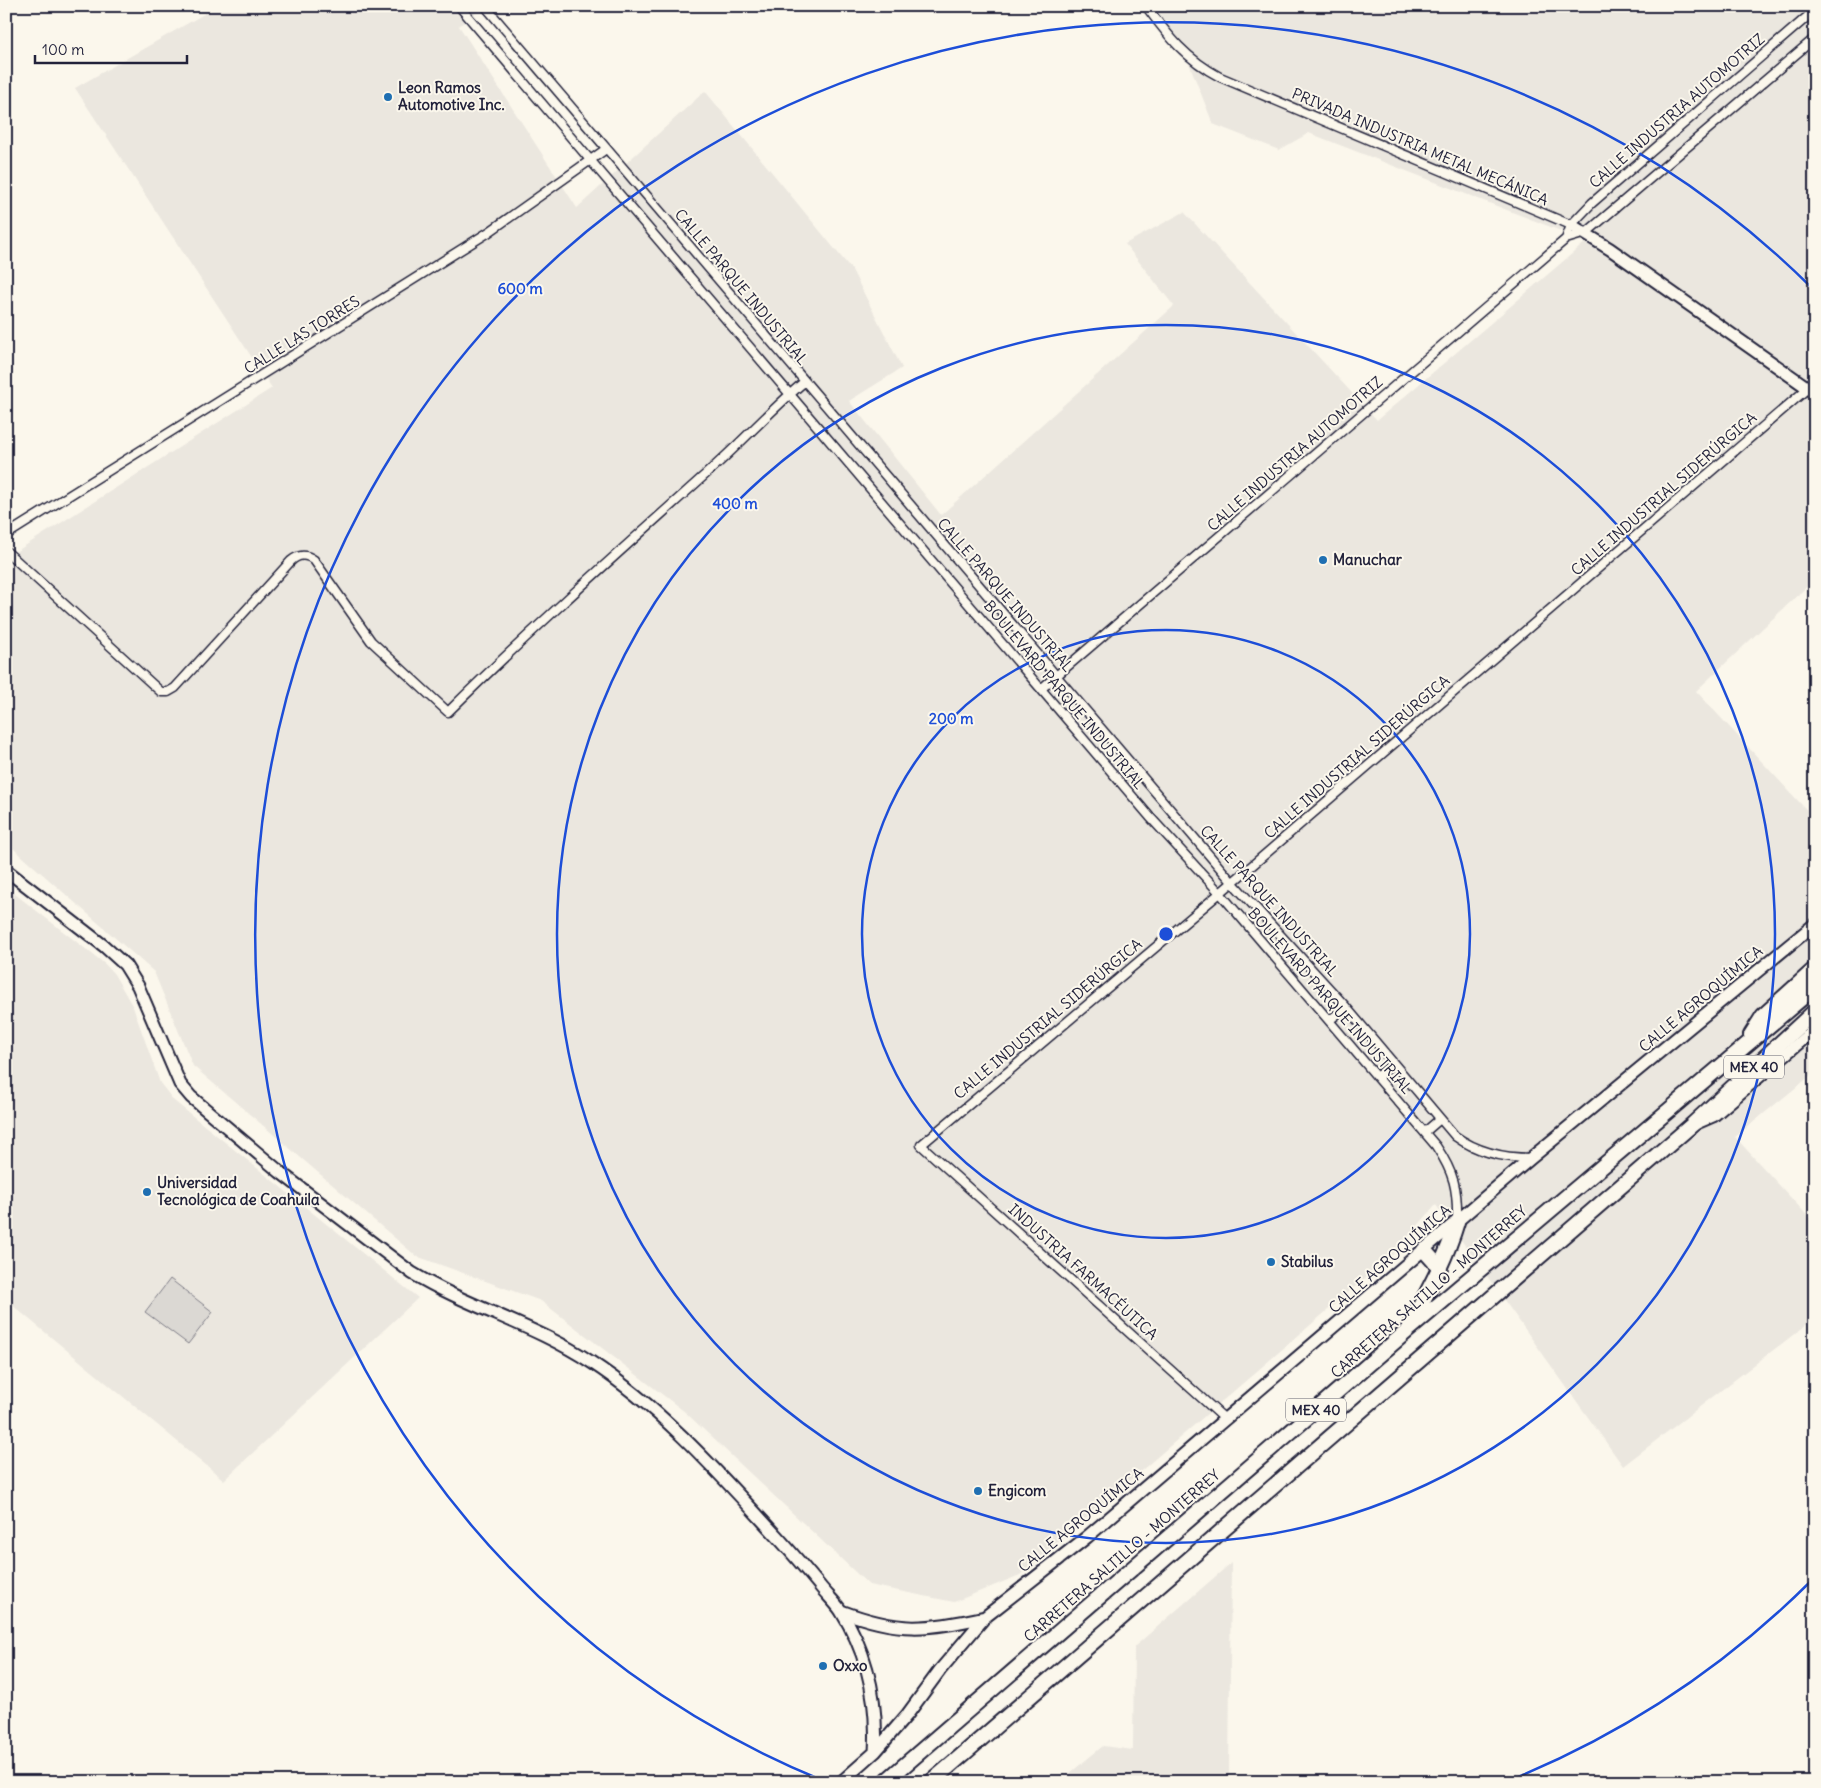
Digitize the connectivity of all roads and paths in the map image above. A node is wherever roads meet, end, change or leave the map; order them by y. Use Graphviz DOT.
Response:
graph roads {
  1 [pos="459,6"];
  2 [pos="485,6"];
  3 [pos="1146,6"];
  4 [pos="1815,10"];
  5 [pos="1815,38"];
  6 [pos="606,149"];
  7 [pos="591,161"];
  8 [pos="1570,225"];
  9 [pos="1586,233"];
  10 [pos="1566,239"];
  11 [pos="804,382"];
  12 [pos="1812,390"];
  13 [pos="790,394"];
  14 [pos="6,535"];
  15 [pos="6,551"];
  16 [pos="1056,676"];
  17 [pos="1041,689"];
  18 [pos="6,870"];
  19 [pos="1232,882"];
  20 [pos="1220,893"];
  21 [pos="1815,924"];
  22 [pos="1815,969"];
  23 [pos="1815,987"];
  24 [pos="1346,1008"];
  25 [pos="1815,1011"];
  26 [pos="1330,1020"];
  27 [pos="1815,1029"];
  28 [pos="1748,1040"];
  29 [pos="1393,1064"];
  30 [pos="1377,1077"];
  31 [pos="1440,1119"];
  32 [pos="1693,1124"];
  33 [pos="1425,1132"];
  34 [pos="922,1145"];
  35 [pos="1531,1158"];
  36 [pos="1457,1222"];
  37 [pos="1424,1250"];
  38 [pos="1440,1268"];
  39 [pos="1406,1332"];
  40 [pos="1226,1420"];
  41 [pos="841,1611"];
  42 [pos="985,1617"];
  43 [pos="875,1752"];
  44 [pos="841,1782"];
  45 [pos="885,1782"];
  46 [pos="931,1782"];
  1 -- 7 [label="street"];
  2 -- 6 [label="street, CALLE PARQUE INDUSTRIAL"];
  3 -- 8 [label="street, PRIVADA INDUSTRIA METAL MECÁNICA"];
  4 -- 8 [label="street, CALLE INDUSTRIA AUTOMOTRIZ"];
  5 -- 9 [label="street, CALLE INDUSTRIA AUTOMOTRIZ"];
  6 -- 7 [label="street, CALLE LAS TORRES"];
  6 -- 11 [label="street, CALLE PARQUE INDUSTRIAL"];
  7 -- 13 [label="street, BOULEVARD PARQUE INDUSTRIAL"];
  7 -- 14 [label="street, CALLE LAS TORRES"];
  8 -- 9 [label="street"];
  8 -- 10 [label="street"];
  9 -- 10 [label="street, CALLE INDUSTRIA AUTOMOTRIZ"];
  9 -- 12 [label="street"];
  10 -- 16 [label="street, CALLE INDUSTRIA AUTOMOTRIZ"];
  11 -- 13 [label="street"];
  11 -- 16 [label="street, CALLE PARQUE INDUSTRIAL"];
  12 -- 19 [label="street, CALLE INDUSTRIAL SIDERÚRGICA"];
  13 -- 15 [label="street"];
  13 -- 17 [label="street, BOULEVARD PARQUE INDUSTRIAL"];
  16 -- 17 [label="street, CALLE INDUSTRIA AUTOMOTRIZ"];
  16 -- 19 [label="street, CALLE PARQUE INDUSTRIAL"];
  17 -- 20 [label="street, BOULEVARD PARQUE INDUSTRIAL"];
  18 -- 41 [label="street"];
  19 -- 20 [label="street, CALLE INDUSTRIAL SIDERÚRGICA"];
  19 -- 24 [label="street, CALLE PARQUE INDUSTRIAL"];
  20 -- 26 [label="street, BOULEVARD PARQUE INDUSTRIAL"];
  20 -- 34 [label="street, CALLE INDUSTRIAL SIDERÚRGICA"];
  21 -- 35 [label="street, CALLE AGROQUÍMICA"];
  22 -- 28 [label="highway"];
  23 -- 28 [label="highway, CARRETERA SALTILLO - MONTERREY / MEX 40"];
  24 -- 26 [label="street"];
  24 -- 29 [label="street, CALLE PARQUE INDUSTRIAL"];
  25 -- 32 [label="highway, MEX 40"];
  26 -- 30 [label="street, BOULEVARD PARQUE INDUSTRIAL"];
  27 -- 32 [label="street"];
  28 -- 39 [label="highway, CARRETERA SALTILLO - MONTERREY / MEX 40"];
  29 -- 30 [label="street"];
  29 -- 31 [label="street, CALLE PARQUE INDUSTRIAL"];
  30 -- 33 [label="street, BOULEVARD PARQUE INDUSTRIAL"];
  31 -- 33 [label="street"];
  31 -- 35 [label="street, CALLE PARQUE INDUSTRIAL"];
  32 -- 46 [label="highway, MEX 40"];
  33 -- 36 [label="street, BOULEVARD PARQUE INDUSTRIAL"];
  34 -- 40 [label="street, INDUSTRIA FARMACÉUTICA"];
  35 -- 36 [label="street, CALLE AGROQUÍMICA"];
  36 -- 37 [label="street, CALLE AGROQUÍMICA"];
  36 -- 38 [label="highway"];
  37 -- 38 [label="highway"];
  37 -- 40 [label="street, CALLE AGROQUÍMICA"];
  38 -- 39 [label="highway"];
  39 -- 45 [label="highway, CARRETERA SALTILLO - MONTERREY / MEX 40"];
  40 -- 42 [label="street, CALLE AGROQUÍMICA"];
  41 -- 42 [label="street"];
  41 -- 43 [label="street"];
  42 -- 43 [label="street"];
  43 -- 44 [label="street"];
}
